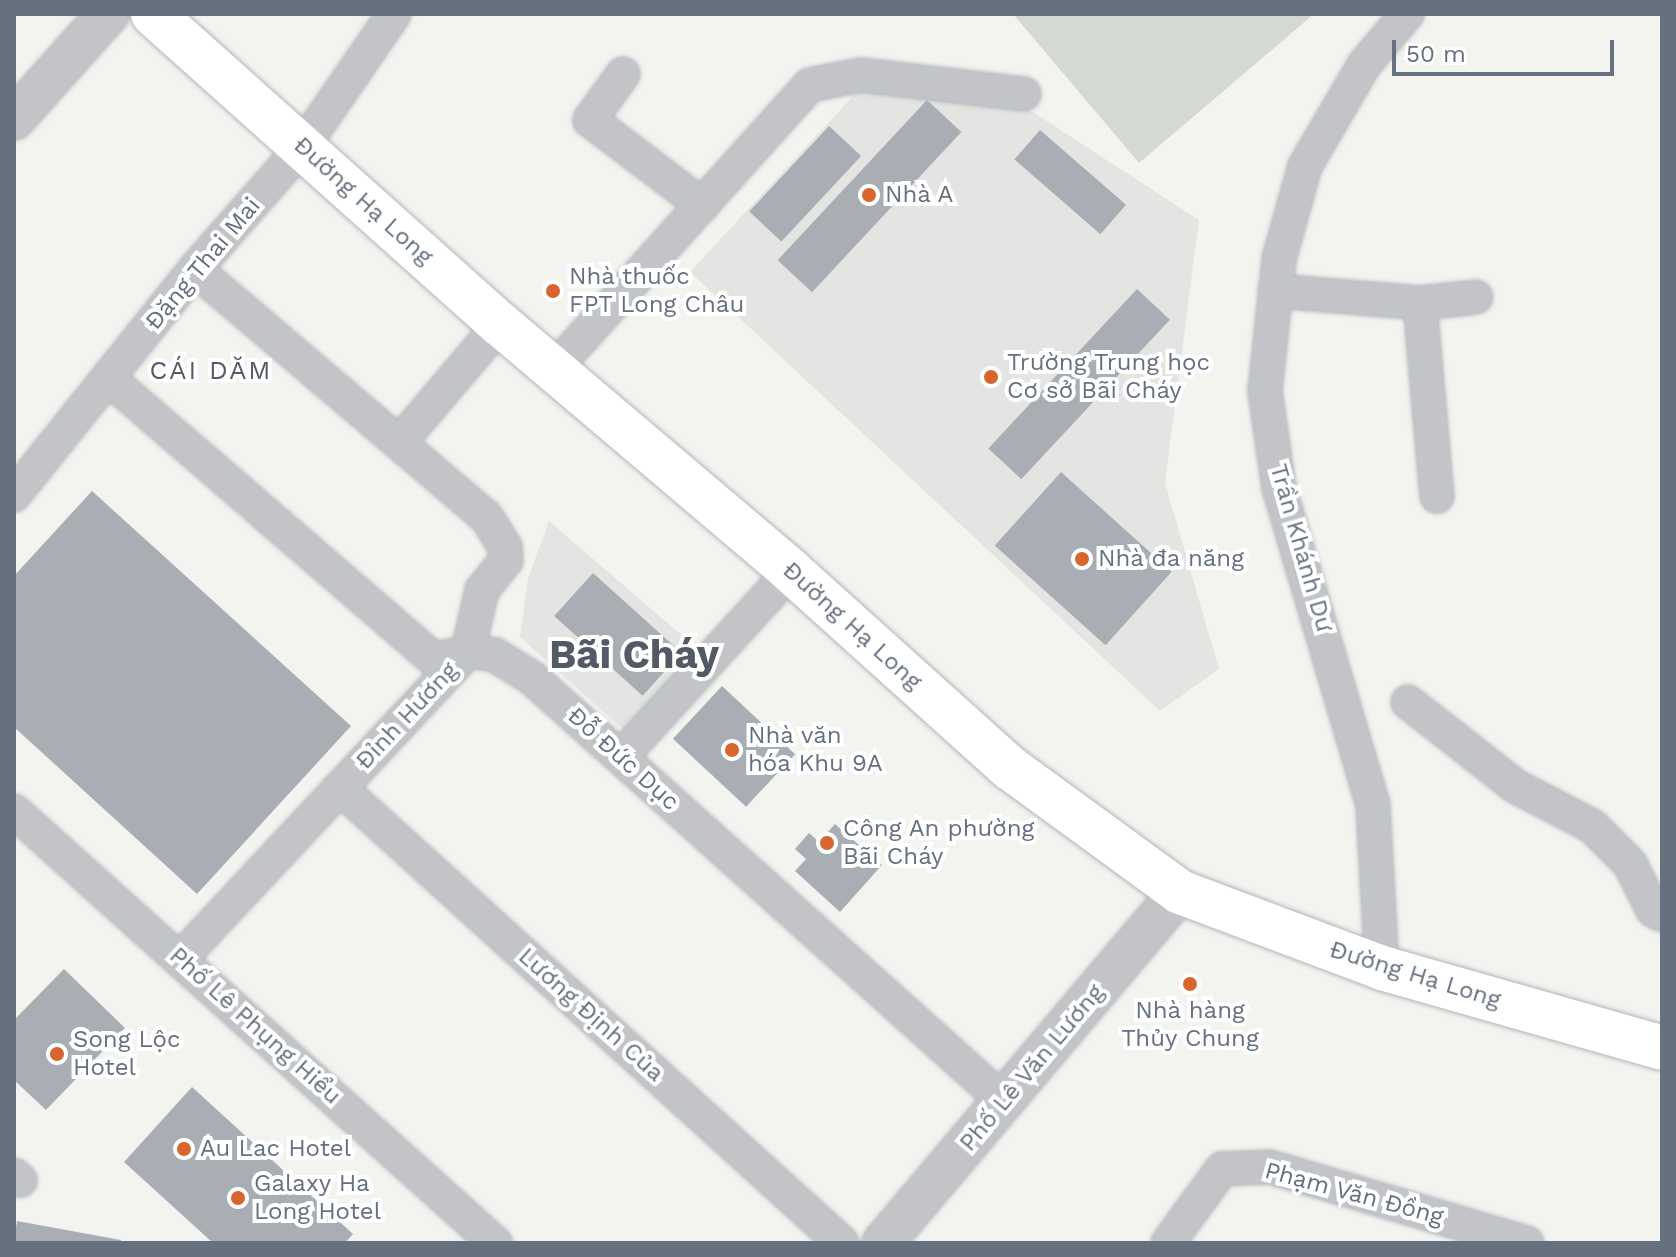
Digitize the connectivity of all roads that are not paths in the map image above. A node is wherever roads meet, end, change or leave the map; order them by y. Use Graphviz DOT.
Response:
graph roads {
  1 [pos="108,14"];
  2 [pos="153,14"];
  3 [pos="394,14"];
  4 [pos="1407,14"];
  5 [pos="623,74"];
  6 [pos="1024,94"];
  7 [pos="14,119"];
  8 [pos="303,146"];
  9 [pos="702,205"];
  10 [pos="195,269"];
  11 [pos="1275,291"];
  12 [pos="1476,297"];
  13 [pos="1420,303"];
  14 [pos="500,324"];
  15 [pos="554,369"];
  16 [pos="108,378"];
  17 [pos="400,442"];
  18 [pos="14,495"];
  19 [pos="1437,496"];
  20 [pos="791,571"];
  21 [pos="468,651"];
  22 [pos="1408,702"];
  23 [pos="621,757"];
  24 [pos="340,788"];
  25 [pos="14,811"];
  26 [pos="1180,892"];
  27 [pos="1662,915"];
  28 [pos="180,959"];
  29 [pos="1382,968"];
  30 [pos="1661,1046"];
  31 [pos="1005,1102"];
  32 [pos="495,1243"];
  33 [pos="842,1243"];
  34 [pos="883,1243"];
  35 [pos="1168,1243"];
  36 [pos="1527,1243"];
  1 -- 7 [label="street"];
  2 -- 8 [label="main road, Đường Hạ Long"];
  3 -- 8 [label="street, Đặng Thai Mai"];
  4 -- 11 [label="street, Trần Khánh Dư"];
  5 -- 9 [label="street"];
  6 -- 9 [label="street"];
  8 -- 10 [label="street, Đặng Thai Mai"];
  8 -- 14 [label="main road, Đường Hạ Long"];
  9 -- 15 [label="street"];
  10 -- 16 [label="street, Đặng Thai Mai"];
  10 -- 17 [label="street, Đỉnh Hương"];
  11 -- 13 [label="street"];
  11 -- 29 [label="street, Trần Khánh Dư"];
  12 -- 13 [label="street"];
  13 -- 19 [label="street"];
  14 -- 15 [label="main road, Đường Hạ Long"];
  14 -- 17 [label="street"];
  15 -- 20 [label="main road, Đường Hạ Long"];
  16 -- 18 [label="street, Đặng Thai Mai"];
  16 -- 21 [label="street, Đỗ Đức Dục"];
  17 -- 21 [label="street, Đỉnh Hương"];
  20 -- 23 [label="street"];
  20 -- 26 [label="main road, Đường Hạ Long"];
  21 -- 23 [label="street, Đỗ Đức Dục"];
  21 -- 24 [label="street, Đỉnh Hương"];
  22 -- 27 [label="street"];
  23 -- 31 [label="street, Đỗ Đức Dục"];
  24 -- 28 [label="street, Đỉnh Hương"];
  24 -- 33 [label="street, Lương Định Của"];
  25 -- 28 [label="street, Phố Lê Phụng Hiểu"];
  26 -- 29 [label="main road, Đường Hạ Long"];
  26 -- 31 [label="street, Phố Lê Văn Lương"];
  28 -- 32 [label="street, Phố Lê Phụng Hiểu"];
  29 -- 30 [label="main road, Đường Hạ Long"];
  31 -- 34 [label="street, Phố Lê Văn Lương"];
  35 -- 36 [label="street, Phạm Văn Đồng"];
}
